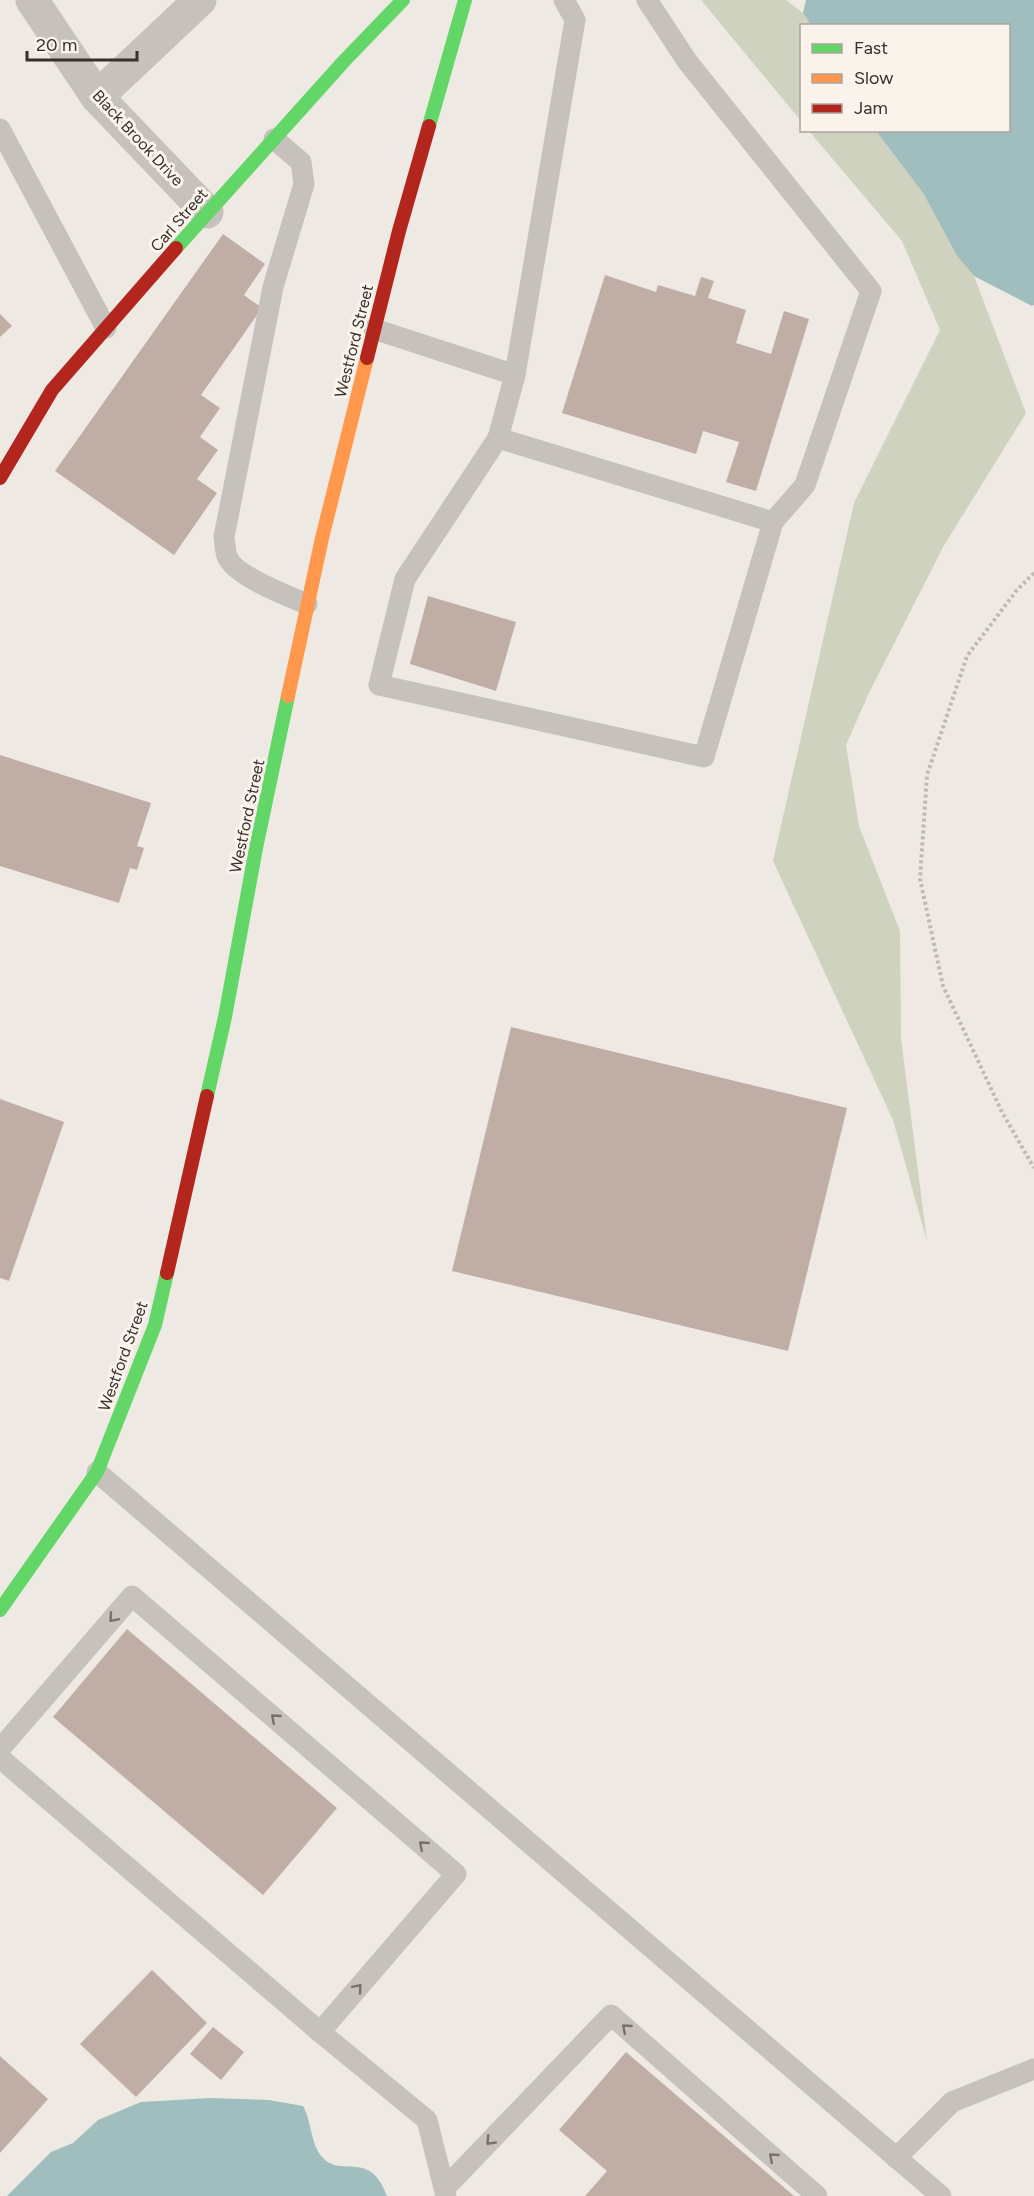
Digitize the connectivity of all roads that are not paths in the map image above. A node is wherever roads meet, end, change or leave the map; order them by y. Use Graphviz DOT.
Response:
graph roads {
  1 [pos="32,0"];
  2 [pos="200,0"];
  3 [pos="403,0"];
  4 [pos="465,0"];
  5 [pos="564,0"];
  6 [pos="647,0"];
  7 [pos="97,97"];
  8 [pos="0,129"];
  9 [pos="274,139"];
  10 [pos="207,212"];
  11 [pos="106,328"];
  12 [pos="374,329"];
  13 [pos="515,375"];
  14 [pos="498,438"];
  15 [pos="0,478"];
  16 [pos="773,522"];
  17 [pos="307,604"];
  18 [pos="97,1472"];
  19 [pos="0,1610"];
  20 [pos="0,1749"];
  21 [pos="0,1758"];
  22 [pos="320,2032"];
  23 [pos="1034,2069"];
  24 [pos="896,2158"];
  25 [pos="446,2192"];
  26 [pos="817,2196"];
  27 [pos="940,2196"];
  1 -- 7 [label="street, Black Brook Drive"];
  2 -- 7 [label="street"];
  3 -- 9 [label="main road, Carl Street"];
  4 -- 12 [label="main road, Westford Street"];
  5 -- 13 [label="lane"];
  6 -- 16 [label="lane"];
  7 -- 10 [label="street, Black Brook Drive"];
  8 -- 11 [label="lane"];
  9 -- 10 [label="main road, Carl Street"];
  9 -- 17 [label="lane"];
  10 -- 11 [label="main road, Carl Street"];
  11 -- 15 [label="main road, Carl Street"];
  12 -- 13 [label="lane"];
  12 -- 17 [label="main road, Westford Street"];
  13 -- 14 [label="lane"];
  14 -- 16 [label="lane"];
  14 -- 16 [label="lane"];
  17 -- 18 [label="main road, Westford Street"];
  18 -- 19 [label="main road, Westford Street"];
  18 -- 24 [label="lane"];
  22 -- 20 [label="lane, one-way"];
  21 -- 22 [label="lane"];
  22 -- 25 [label="lane"];
  23 -- 24 [label="lane"];
  24 -- 27 [label="lane"];
  26 -- 25 [label="lane, one-way"];
}
